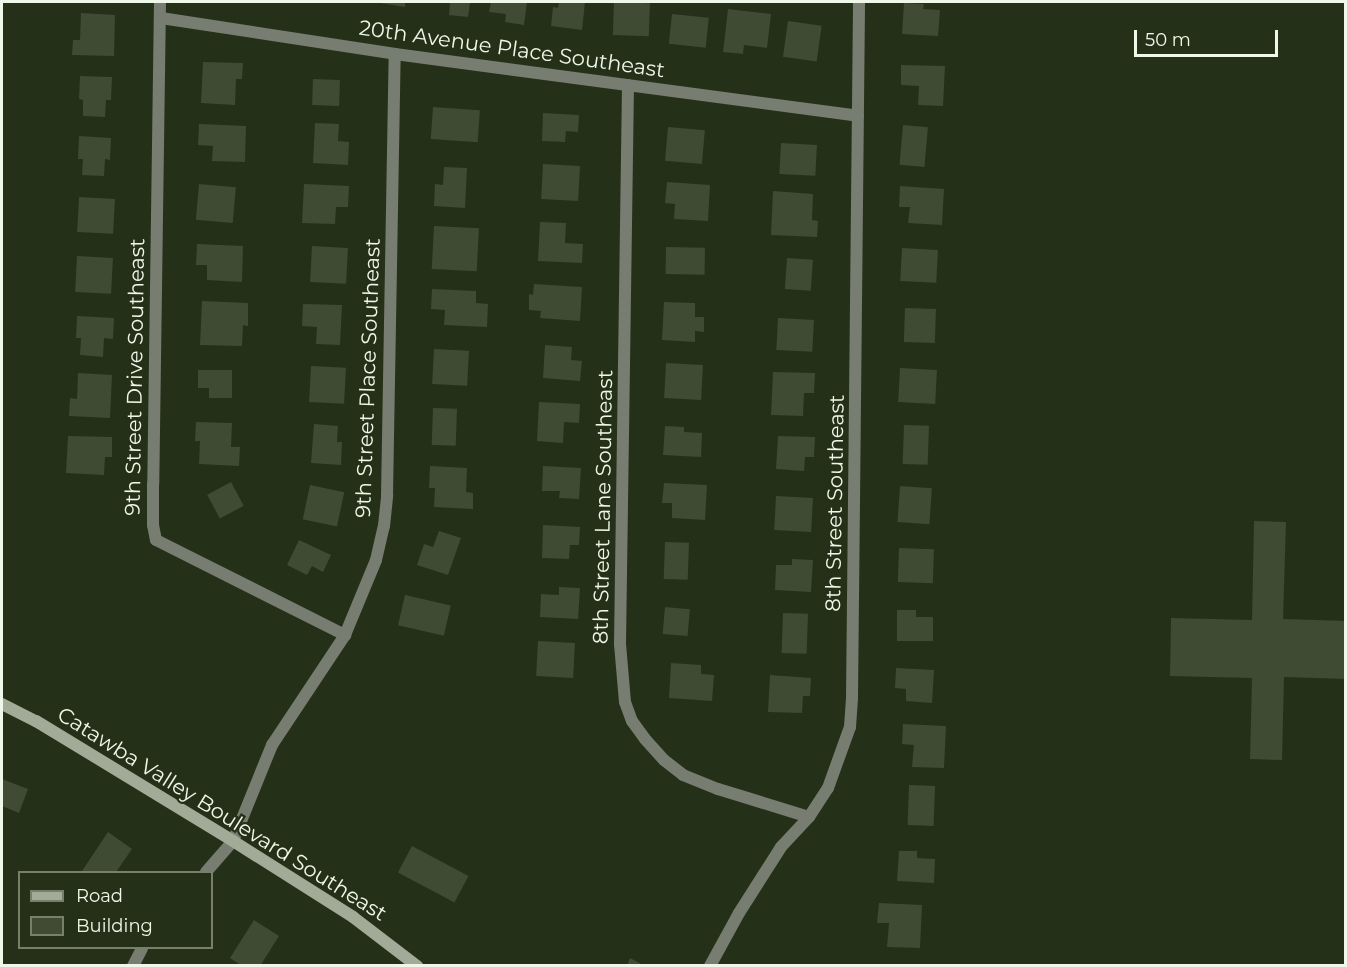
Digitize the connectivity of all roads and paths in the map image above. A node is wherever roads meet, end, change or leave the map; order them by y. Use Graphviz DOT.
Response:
graph roads {
  1 [pos="160,2"];
  2 [pos="859,2"];
  3 [pos="161,18"];
  4 [pos="395,54"];
  5 [pos="628,85"];
  6 [pos="858,116"];
  7 [pos="345,635"];
  8 [pos="2,704"];
  9 [pos="809,817"];
  10 [pos="234,841"];
  11 [pos="208,871"];
  12 [pos="141,949"];
  13 [pos="132,966"];
  14 [pos="417,966"];
  15 [pos="710,966"];
  1 -- 3 [label="street, 9th Street Drive Southeast"];
  2 -- 6 [label="street, 8th Street Southeast"];
  3 -- 4 [label="street, 20th Avenue Place Southeast"];
  3 -- 7 [label="street, 9th Street Drive Southeast"];
  4 -- 5 [label="street, 20th Avenue Place Southeast"];
  4 -- 7 [label="street, 9th Street Place Southeast"];
  5 -- 6 [label="street, 20th Avenue Place Southeast"];
  5 -- 9 [label="street, 8th Street Lane Southeast"];
  6 -- 9 [label="street, 8th Street Southeast"];
  7 -- 10 [label="street, 9th Street Place Southeast"];
  8 -- 10 [label="street, Catawba Valley Boulevard Southeast"];
  9 -- 15 [label="street, 8th Street Southeast"];
  10 -- 11 [label="street, 9th Street Place Southeast"];
  10 -- 14 [label="street, Catawba Valley Boulevard Southeast"];
  12 -- 13 [label="street"];
}
